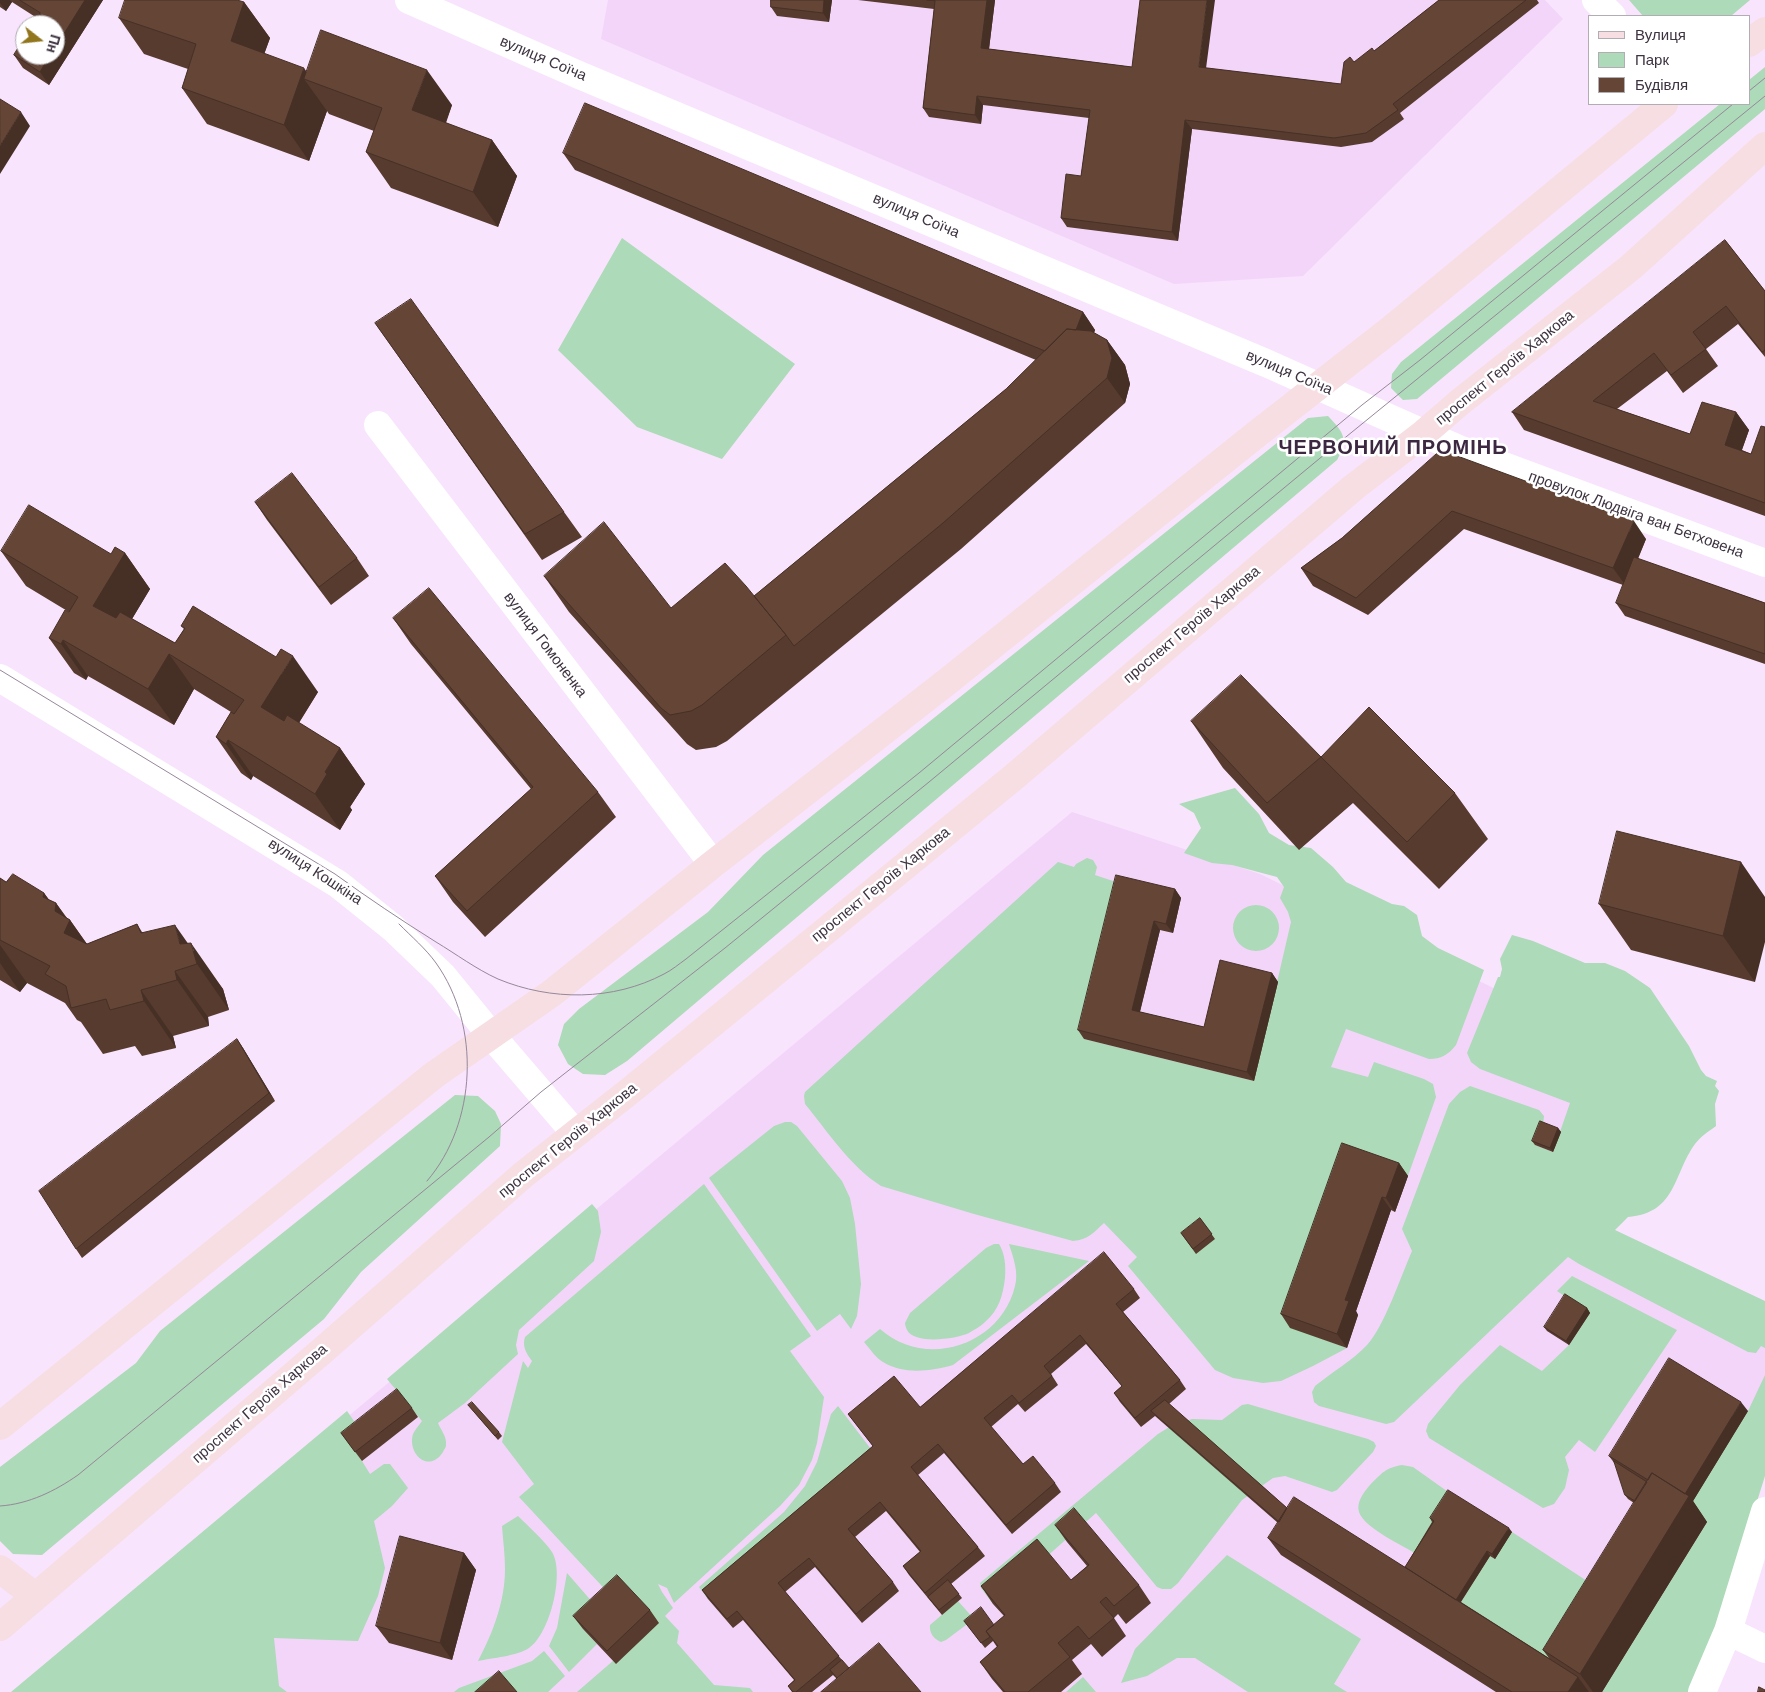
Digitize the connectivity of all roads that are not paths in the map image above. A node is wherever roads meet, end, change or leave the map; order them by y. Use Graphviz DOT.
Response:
graph roads {
  1 [pos="409,0"];
  2 [pos="1596,0"];
  3 [pos="455,9"];
  4 [pos="1611,15"];
  5 [pos="1765,31"];
  6 [pos="1750,42"];
  7 [pos="1663,105"];
  8 [pos="1765,146"];
  9 [pos="1318,385"];
  10 [pos="378,425"];
  11 [pos="1423,434"];
  12 [pos="1765,563"];
  13 [pos="0,678"];
  14 [pos="713,864"];
  15 [pos="491,1035"];
  16 [pos="575,1133"];
  17 [pos="0,1426"];
  18 [pos="1765,1511"];
  19 [pos="0,1569"];
  20 [pos="35,1596"];
  21 [pos="0,1627"];
  22 [pos="1728,1631"];
  23 [pos="1765,1649"];
  24 [pos="1702,1692"];
  1 -- 3 [label="street, вулиця Соїча"];
  2 -- 4 [label="street"];
  3 -- 9 [label="street, вулиця Соїча"];
  5 -- 6 [label="main road"];
  7 -- 9 [label="main road"];
  8 -- 11 [label="main road, проспект Героїв Харкова"];
  9 -- 11 [label="street, вулиця Соїча"];
  9 -- 14 [label="main road"];
  10 -- 14 [label="street, вулиця Гомоненка"];
  11 -- 12 [label="street, провулок Людвіга ван Бетховена"];
  11 -- 16 [label="main road, проспект Героїв Харкова"];
  13 -- 15 [label="street, вулиця Кошкіна"];
  14 -- 15 [label="main road"];
  15 -- 16 [label="street, вулиця Кошкіна"];
  15 -- 17 [label="main road"];
  16 -- 20 [label="main road, проспект Героїв Харкова"];
  18 -- 22 [label="street"];
  19 -- 20 [label="main road"];
  20 -- 21 [label="main road, проспект Героїв Харкова"];
  22 -- 23 [label="street"];
  22 -- 24 [label="street"];
}
